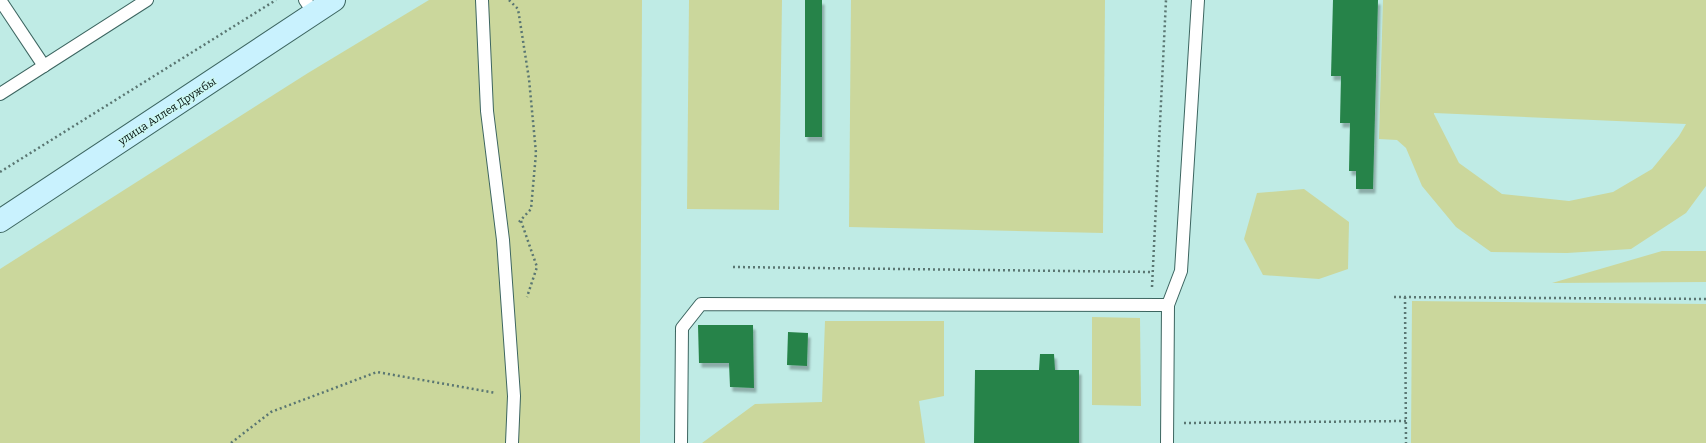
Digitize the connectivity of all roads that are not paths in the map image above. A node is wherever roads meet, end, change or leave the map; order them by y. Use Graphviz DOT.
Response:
graph roads {
  1 [pos="0,0"];
  2 [pos="147,0"];
  3 [pos="334,0"];
  4 [pos="482,0"];
  5 [pos="1198,0"];
  6 [pos="310,7"];
  7 [pos="44,66"];
  8 [pos="0,94"];
  9 [pos="0,221"];
  10 [pos="1168,305"];
  11 [pos="512,443"];
  12 [pos="681,443"];
  13 [pos="1167,443"];
  1 -- 7 [label="lane"];
  2 -- 7 [label="lane"];
  3 -- 6 [label="main road, улица Аллея Дружбы"];
  4 -- 11 [label="lane"];
  5 -- 10 [label="lane"];
  6 -- 9 [label="main road, улица Аллея Дружбы"];
  7 -- 8 [label="lane"];
  10 -- 12 [label="lane"];
  10 -- 13 [label="lane"];
}
